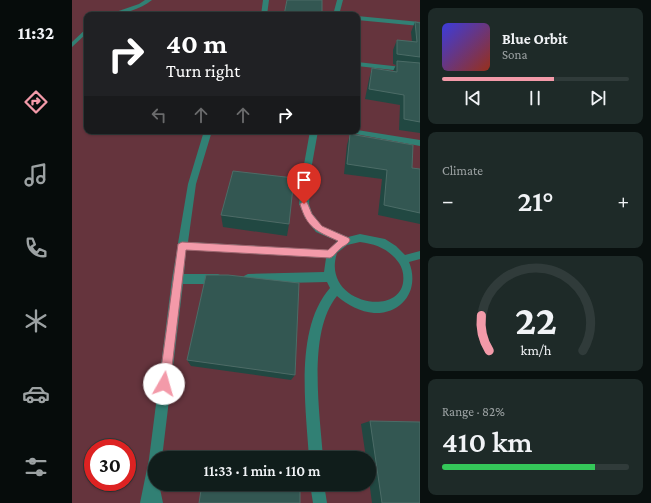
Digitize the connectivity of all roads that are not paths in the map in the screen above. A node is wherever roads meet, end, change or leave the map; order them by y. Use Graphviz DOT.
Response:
graph roads {
  1 [pos="149,0"];
  2 [pos="266,0"];
  3 [pos="340,0"];
  4 [pos="119,12"];
  5 [pos="264,12"];
  6 [pos="337,12"];
  7 [pos="360,18"];
  8 [pos="420,24"];
  9 [pos="84,33"];
  10 [pos="72,45"];
  11 [pos="360,64"];
  12 [pos="420,71"];
  13 [pos="360,133"];
  14 [pos="207,134"];
  15 [pos="313,134"];
  16 [pos="420,143"];
  17 [pos="346,240"];
  18 [pos="182,246"];
  19 [pos="330,254"];
  20 [pos="420,255"];
  21 [pos="403,260"];
  22 [pos="330,277"];
  23 [pos="177,279"];
  24 [pos="337,288"];
  25 [pos="156,451"];
  26 [pos="316,451"];
  27 [pos="150,491"];
  28 [pos="154,491"];
  29 [pos="318,491"];
  30 [pos="147,503"];
  31 [pos="156,503"];
  32 [pos="320,503"];
  1 -- 4 [label="street"];
  2 -- 5 [label="street"];
  3 -- 6 [label="street"];
  7 -- 8 [label="street"];
  9 -- 10 [label="street"];
  11 -- 12 [label="street"];
  13 -- 16 [label="street"];
  14 -- 18 [label="street"];
  15 -- 17 [label="street"];
  17 -- 19 [label="street"];
  17 -- 21 [label="street"];
  18 -- 19 [label="street"];
  18 -- 23 [label="street"];
  19 -- 22 [label="street"];
  20 -- 21 [label="street"];
  21 -- 24 [label="street"];
  22 -- 23 [label="street"];
  22 -- 24 [label="street"];
  23 -- 25 [label="street"];
  24 -- 26 [label="street"];
  27 -- 30 [label="street"];
  28 -- 31 [label="street"];
  29 -- 32 [label="street"];
}
